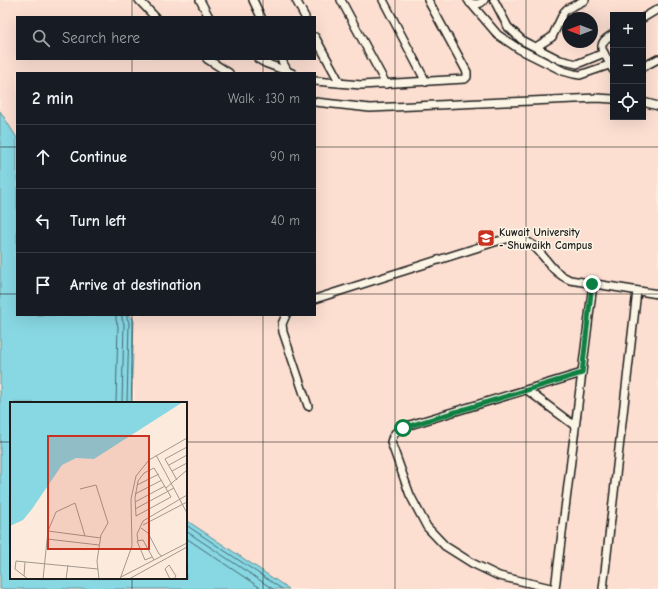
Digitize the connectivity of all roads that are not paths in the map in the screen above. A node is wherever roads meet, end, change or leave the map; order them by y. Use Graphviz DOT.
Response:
graph roads {
  1 [pos="139,0"];
  2 [pos="200,0"];
  3 [pos="252,0"];
  4 [pos="296,0"];
  5 [pos="341,0"];
  6 [pos="383,0"];
  7 [pos="428,0"];
  8 [pos="484,0"];
  9 [pos="494,0"];
  10 [pos="585,0"];
  11 [pos="469,1"];
  12 [pos="658,9"];
  13 [pos="154,16"];
  14 [pos="208,16"];
  15 [pos="260,16"];
  16 [pos="304,16"];
  17 [pos="646,16"];
  18 [pos="610,36"];
  19 [pos="316,39"];
  20 [pos="536,47"];
  21 [pos="604,53"];
  22 [pos="658,59"];
  23 [pos="209,60"];
  24 [pos="260,60"];
  25 [pos="283,60"];
  26 [pos="646,65"];
  27 [pos="610,66"];
  28 [pos="610,68"];
  29 [pos="227,72"];
  30 [pos="290,72"];
  31 [pos="316,81"];
  32 [pos="426,82"];
  33 [pos="340,83"];
  34 [pos="386,84"];
  35 [pos="610,99"];
  36 [pos="316,102"];
  37 [pos="646,103"];
  38 [pos="658,106"];
  39 [pos="592,284"];
  40 [pos="637,291"];
  41 [pos="658,294"];
  42 [pos="316,299"];
  43 [pos="286,316"];
  44 [pos="582,373"];
  45 [pos="527,390"];
  46 [pos="308,406"];
  47 [pos="575,426"];
  48 [pos="555,589"];
  49 [pos="602,589"];
  1 -- 13 [label="lane"];
  2 -- 14 [label="lane"];
  3 -- 15 [label="lane"];
  4 -- 16 [label="lane"];
  5 -- 34 [label="lane"];
  6 -- 32 [label="lane"];
  7 -- 32 [label="lane"];
  8 -- 11 [label="lane"];
  9 -- 20 [label="lane"];
  10 -- 20 [label="lane"];
  11 -- 28 [label="lane"];
  12 -- 17 [label="lane"];
  18 -- 21 [label="lane"];
  19 -- 33 [label="lane"];
  20 -- 21 [label="lane"];
  21 -- 27 [label="lane"];
  22 -- 26 [label="lane"];
  23 -- 29 [label="lane"];
  24 -- 30 [label="lane"];
  25 -- 30 [label="lane"];
  31 -- 33 [label="lane"];
  32 -- 34 [label="lane"];
  33 -- 34 [label="lane"];
  35 -- 36 [label="lane"];
  37 -- 38 [label="lane"];
  39 -- 40 [label="lane"];
  39 -- 42 [label="lane"];
  39 -- 44 [label="lane"];
  40 -- 41 [label="lane"];
  40 -- 49 [label="lane"];
  43 -- 46 [label="lane"];
  44 -- 45 [label="lane"];
  44 -- 47 [label="lane"];
  45 -- 47 [label="lane"];
  45 -- 48 [label="lane"];
  47 -- 48 [label="lane"];
}
